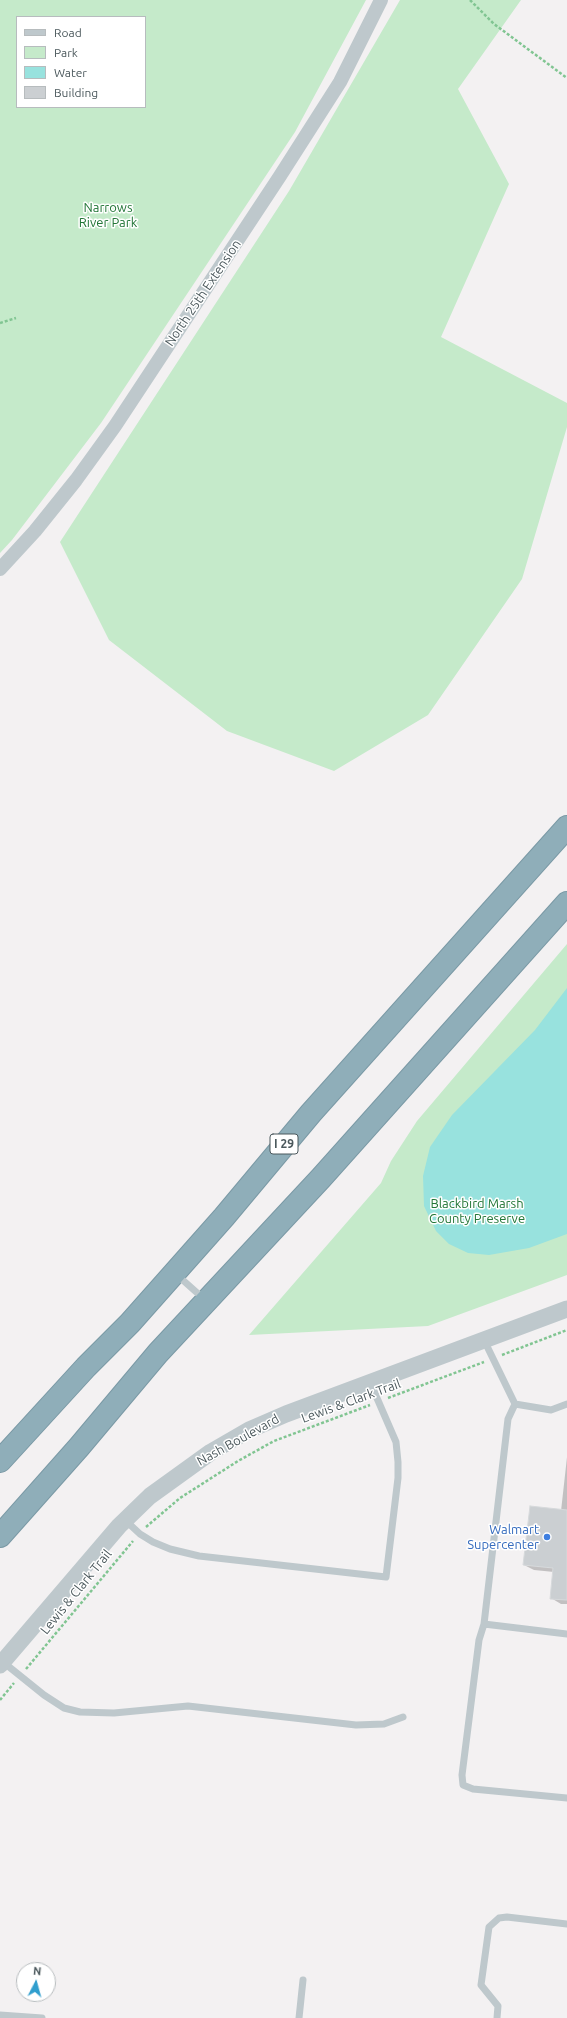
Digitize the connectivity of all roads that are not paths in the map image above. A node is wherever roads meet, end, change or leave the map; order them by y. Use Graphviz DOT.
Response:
graph roads {
  1 [pos="382,0"];
  2 [pos="0,569"];
  3 [pos="567,827"];
  4 [pos="567,904"];
  5 [pos="174,1273"];
  6 [pos="206,1301"];
  7 [pos="567,1309"];
  8 [pos="484,1340"];
  9 [pos="370,1382"];
  10 [pos="515,1404"];
  11 [pos="567,1404"];
  12 [pos="0,1461"];
  13 [pos="125,1520"];
  14 [pos="0,1536"];
  15 [pos="484,1624"];
  16 [pos="567,1634"];
  17 [pos="2,1664"];
  18 [pos="403,1717"];
  19 [pos="567,1798"];
  20 [pos="567,1924"];
  21 [pos="303,1980"];
  22 [pos="0,2015"];
  23 [pos="42,2018"];
  24 [pos="299,2018"];
  25 [pos="497,2018"];
  1 -- 2 [label="street, North 25th Extension"];
  3 -- 5 [label="highway, I 29"];
  4 -- 6 [label="highway"];
  5 -- 6 [label="lane"];
  5 -- 12 [label="highway, I 29"];
  6 -- 14 [label="highway"];
  7 -- 8 [label="street, Nash Boulevard"];
  8 -- 9 [label="street, Nash Boulevard"];
  8 -- 10 [label="lane"];
  9 -- 13 [label="street, Nash Boulevard"];
  9 -- 13 [label="lane"];
  10 -- 11 [label="lane"];
  10 -- 15 [label="lane"];
  13 -- 17 [label="street, Nash Boulevard"];
  15 -- 16 [label="lane"];
  15 -- 19 [label="lane"];
  17 -- 18 [label="lane"];
  20 -- 25 [label="lane"];
  21 -- 24 [label="lane"];
  22 -- 23 [label="lane"];
}
